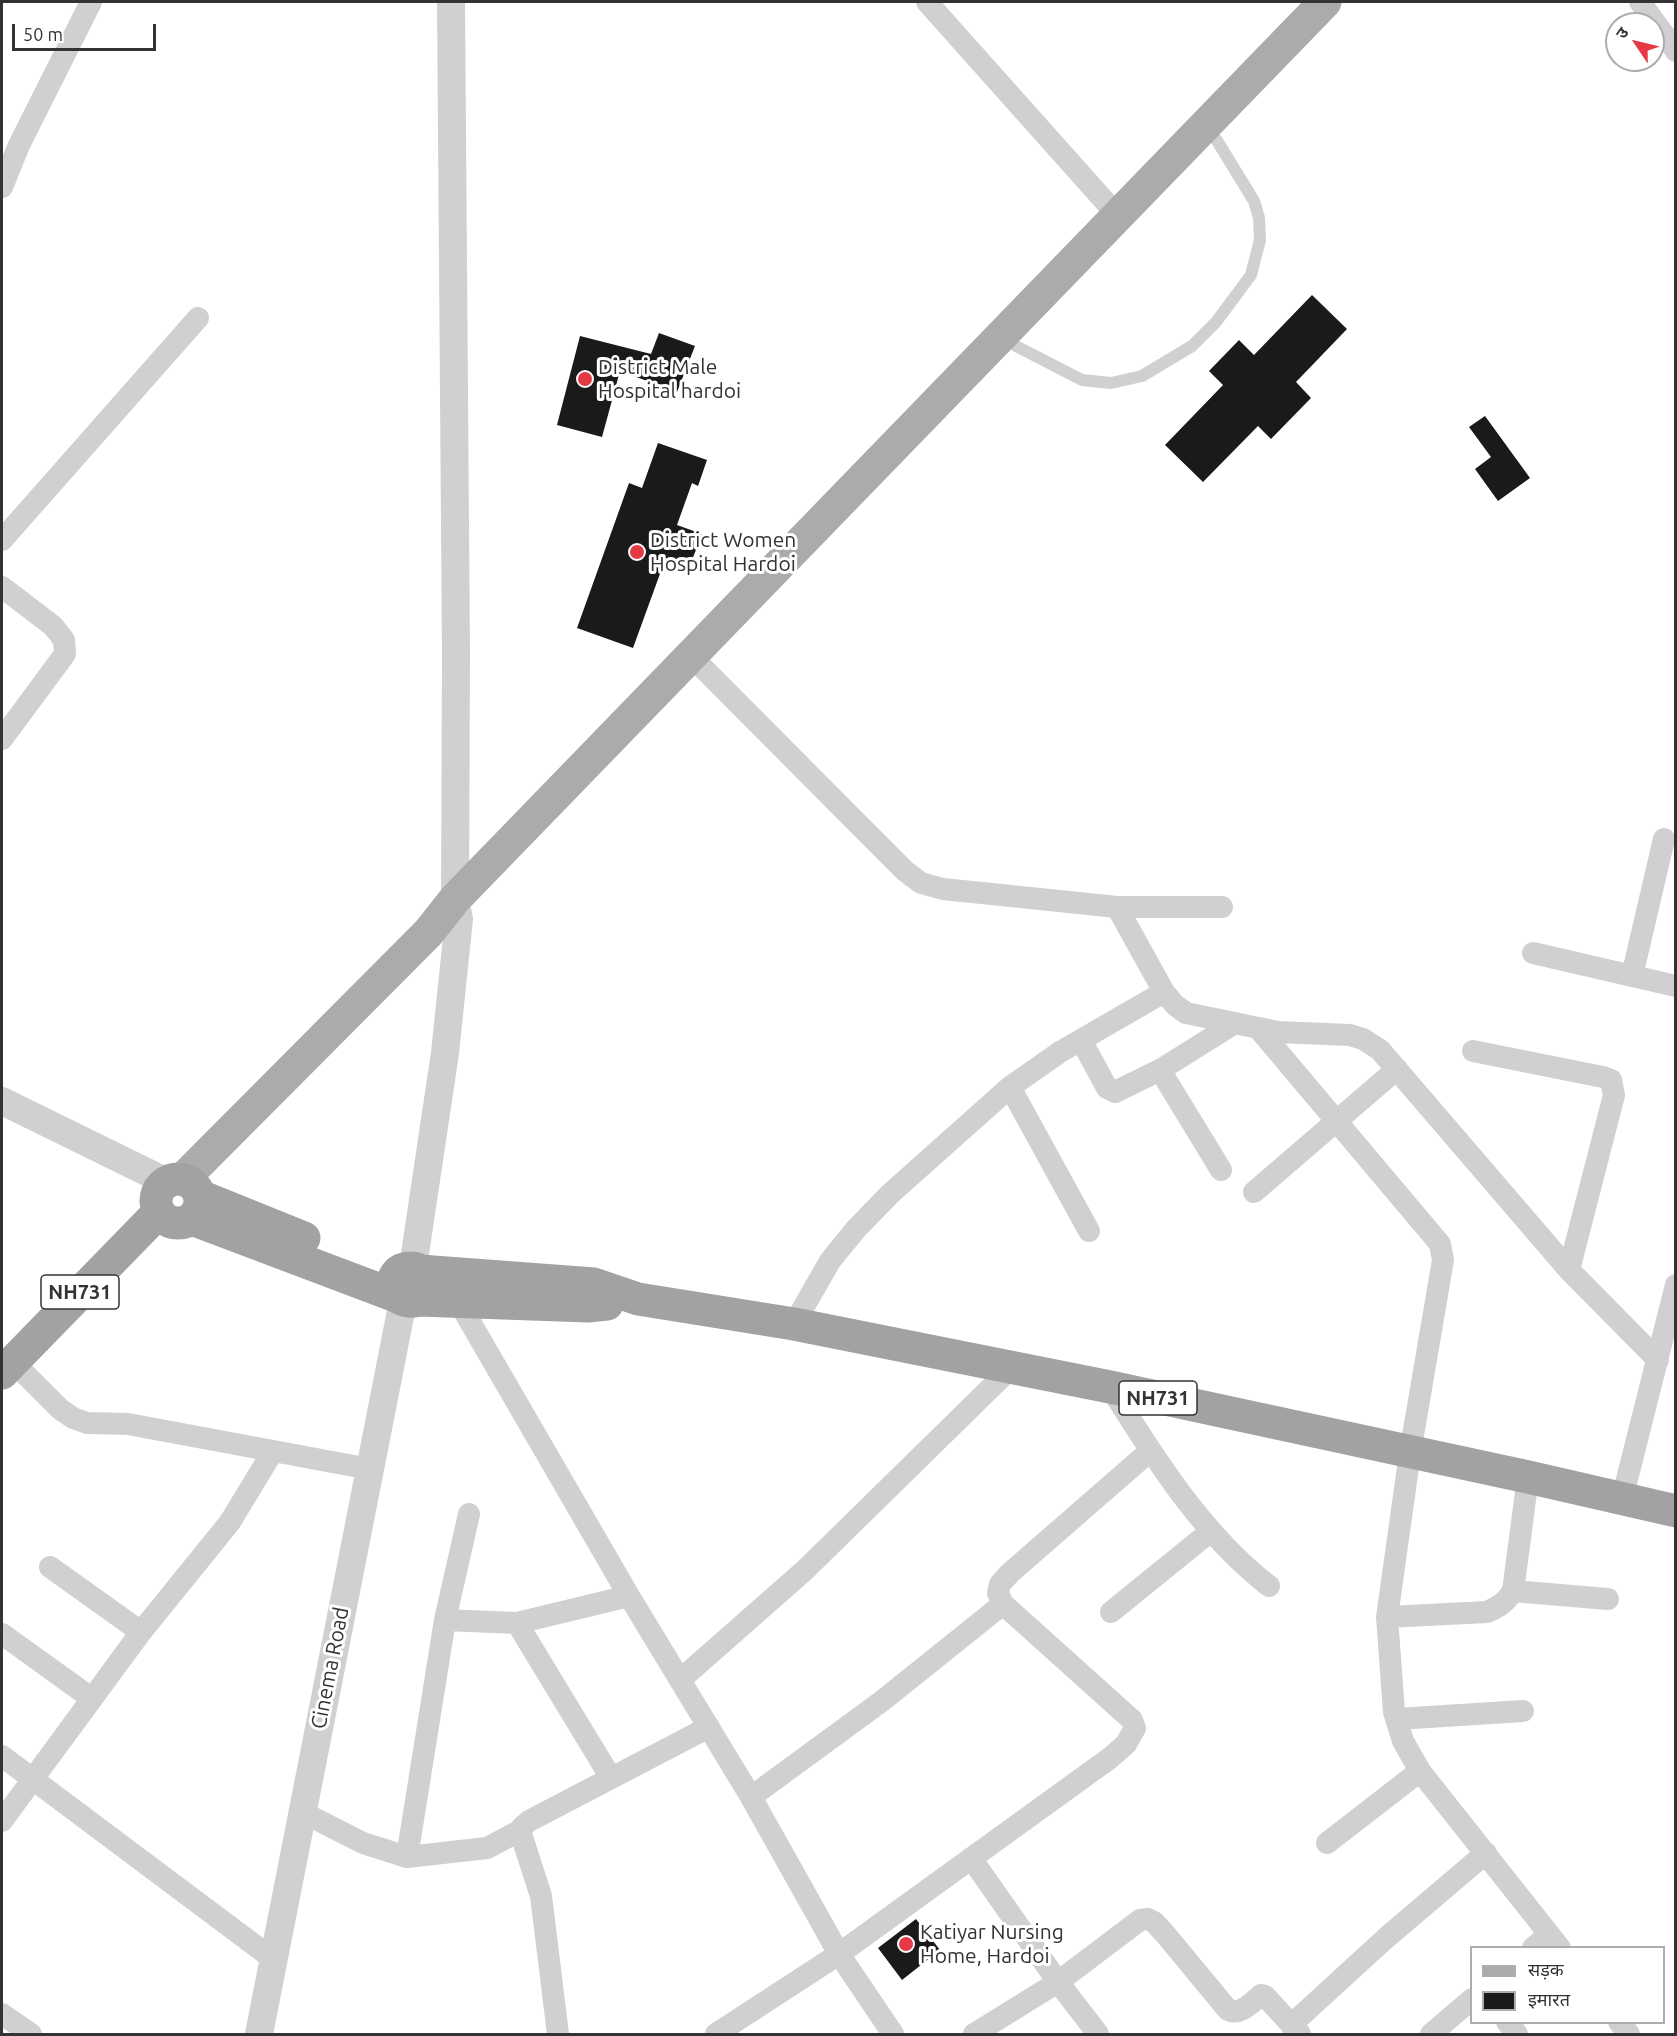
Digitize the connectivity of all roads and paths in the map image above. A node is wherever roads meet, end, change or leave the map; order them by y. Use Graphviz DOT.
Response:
graph roads {
  1 [pos="91,2"];
  2 [pos="451,2"];
  3 [pos="927,2"];
  4 [pos="1325,2"];
  5 [pos="1350,2"];
  6 [pos="1640,2"];
  7 [pos="1676,51"];
  8 [pos="1216,139"];
  9 [pos="2,187"];
  10 [pos="1118,216"];
  11 [pos="198,318"];
  12 [pos="1016,346"];
  13 [pos="2,540"];
  14 [pos="2,587"];
  15 [pos="701,666"];
  16 [pos="2,739"];
  17 [pos="1664,839"];
  18 [pos="1117,907"];
  19 [pos="1222,907"];
  20 [pos="457,909"];
  21 [pos="1533,953"];
  22 [pos="1632,976"];
  23 [pos="1676,987"];
  24 [pos="1164,992"];
  25 [pos="1235,1023"];
  26 [pos="1258,1028"];
  27 [pos="1081,1040"];
  28 [pos="1473,1051"];
  29 [pos="1397,1069"];
  30 [pos="1160,1070"];
  31 [pos="1010,1087"];
  32 [pos="2,1101"];
  33 [pos="2,1119"];
  34 [pos="1337,1121"];
  35 [pos="1221,1170"];
  36 [pos="1254,1192"];
  37 [pos="176,1197"];
  38 [pos="1089,1232"];
  39 [pos="1569,1270"];
  40 [pos="408,1285"];
  41 [pos="1676,1285"];
  42 [pos="638,1299"];
  43 [pos="458,1301"];
  44 [pos="794,1324"];
  45 [pos="1658,1360"];
  46 [pos="7,1367"];
  47 [pos="1012,1368"];
  48 [pos="1110,1387"];
  49 [pos="273,1451"];
  50 [pos="1150,1451"];
  51 [pos="1410,1453"];
  52 [pos="369,1469"];
  53 [pos="1528,1477"];
  54 [pos="1622,1498"];
  55 [pos="1676,1511"];
  56 [pos="469,1514"];
  57 [pos="1211,1531"];
  58 [pos="50,1567"];
  59 [pos="1269,1586"];
  60 [pos="1513,1591"];
  61 [pos="629,1596"];
  62 [pos="1608,1599"];
  63 [pos="1004,1604"];
  64 [pos="1111,1612"];
  65 [pos="1387,1617"];
  66 [pos="445,1620"];
  67 [pos="518,1623"];
  68 [pos="141,1632"];
  69 [pos="2,1634"];
  70 [pos="680,1680"];
  71 [pos="92,1698"];
  72 [pos="1523,1711"];
  73 [pos="1396,1719"];
  74 [pos="709,1727"];
  75 [pos="2,1756"];
  76 [pos="1420,1771"];
  77 [pos="32,1778"];
  78 [pos="611,1778"];
  79 [pos="751,1797"];
  80 [pos="302,1812"];
  81 [pos="2,1821"];
  82 [pos="521,1830"];
  83 [pos="1327,1843"];
  84 [pos="1486,1853"];
  85 [pos="407,1857"];
  86 [pos="971,1858"];
  87 [pos="1547,1943"];
  88 [pos="839,1954"];
  89 [pos="273,1959"];
  90 [pos="1058,1982"];
  91 [pos="1470,2001"];
  92 [pos="2,2014"];
  93 [pos="1296,2030"];
  94 [pos="889,2033"];
  95 [pos="32,2034"];
  96 [pos="259,2034"];
  97 [pos="558,2034"];
  98 [pos="716,2034"];
  99 [pos="974,2034"];
  100 [pos="1098,2034"];
  101 [pos="1431,2034"];
  1 -- 9 [label="street"];
  2 -- 20 [label="street, Cinema Road"];
  3 -- 10 [label="street"];
  4 -- 10 [label="main road"];
  5 -- 8 [label="main road"];
  6 -- 7 [label="street"];
  8 -- 12 [label="main road"];
  8 -- 12 [label="lane"];
  10 -- 20 [label="main road"];
  11 -- 13 [label="street"];
  12 -- 15 [label="main road"];
  14 -- 16 [label="street"];
  15 -- 18 [label="street"];
  15 -- 20 [label="main road"];
  17 -- 22 [label="street"];
  18 -- 19 [label="street"];
  18 -- 24 [label="street"];
  20 -- 37 [label="main road"];
  20 -- 40 [label="street, Cinema Road"];
  21 -- 22 [label="street"];
  22 -- 23 [label="street"];
  24 -- 25 [label="street"];
  24 -- 27 [label="street"];
  25 -- 26 [label="street"];
  25 -- 30 [label="street"];
  26 -- 29 [label="street"];
  26 -- 34 [label="street"];
  27 -- 30 [label="street"];
  27 -- 31 [label="street"];
  28 -- 39 [label="street"];
  29 -- 34 [label="street"];
  29 -- 39 [label="street"];
  30 -- 35 [label="street"];
  31 -- 38 [label="street"];
  31 -- 44 [label="street"];
  32 -- 37 [label="street"];
  33 -- 37 [label="street"];
  34 -- 36 [label="street"];
  34 -- 51 [label="street"];
  37 -- 40 [label="highway, NH731"];
  37 -- 46 [label="highway, NH731"];
  39 -- 45 [label="street"];
  40 -- 42 [label="highway, NH731"];
  40 -- 43 [label="highway, NH731"];
  40 -- 52 [label="street, Cinema Road"];
  41 -- 45 [label="street"];
  42 -- 43 [label="highway, NH731"];
  42 -- 44 [label="highway, NH731"];
  43 -- 61 [label="street"];
  44 -- 47 [label="highway, NH731"];
  45 -- 54 [label="street"];
  46 -- 49 [label="street"];
  47 -- 48 [label="highway, NH731"];
  47 -- 70 [label="street"];
  48 -- 50 [label="street"];
  48 -- 51 [label="highway, NH731"];
  49 -- 52 [label="street"];
  49 -- 68 [label="street"];
  50 -- 57 [label="street"];
  50 -- 63 [label="street"];
  51 -- 53 [label="highway, NH731"];
  51 -- 65 [label="street"];
  52 -- 80 [label="street, Cinema Road"];
  53 -- 54 [label="highway, NH731"];
  53 -- 60 [label="street"];
  54 -- 55 [label="highway, NH731"];
  56 -- 66 [label="street"];
  57 -- 59 [label="street"];
  57 -- 64 [label="street"];
  58 -- 68 [label="street"];
  60 -- 62 [label="street"];
  60 -- 65 [label="street"];
  61 -- 67 [label="street"];
  61 -- 70 [label="street"];
  63 -- 79 [label="street"];
  63 -- 86 [label="street"];
  65 -- 73 [label="street"];
  66 -- 67 [label="street"];
  66 -- 85 [label="street"];
  67 -- 78 [label="street"];
  68 -- 71 [label="street"];
  69 -- 71 [label="street"];
  70 -- 74 [label="street"];
  71 -- 77 [label="street"];
  72 -- 73 [label="street"];
  73 -- 76 [label="street"];
  74 -- 78 [label="street"];
  74 -- 79 [label="street"];
  75 -- 77 [label="street"];
  76 -- 83 [label="street"];
  76 -- 84 [label="street"];
  77 -- 81 [label="street"];
  77 -- 89 [label="street"];
  78 -- 82 [label="street"];
  79 -- 88 [label="street"];
  80 -- 85 [label="street"];
  80 -- 89 [label="street, Cinema Road"];
  82 -- 85 [label="street"];
  82 -- 97 [label="street"];
  84 -- 87 [label="street"];
  84 -- 93 [label="street"];
  86 -- 88 [label="street"];
  86 -- 90 [label="street"];
  88 -- 94 [label="street"];
  88 -- 98 [label="street"];
  89 -- 96 [label="street, Cinema Road"];
  90 -- 93 [label="street"];
  90 -- 99 [label="street"];
  90 -- 100 [label="street"];
  91 -- 101 [label="street"];
  92 -- 95 [label="street"];
}
